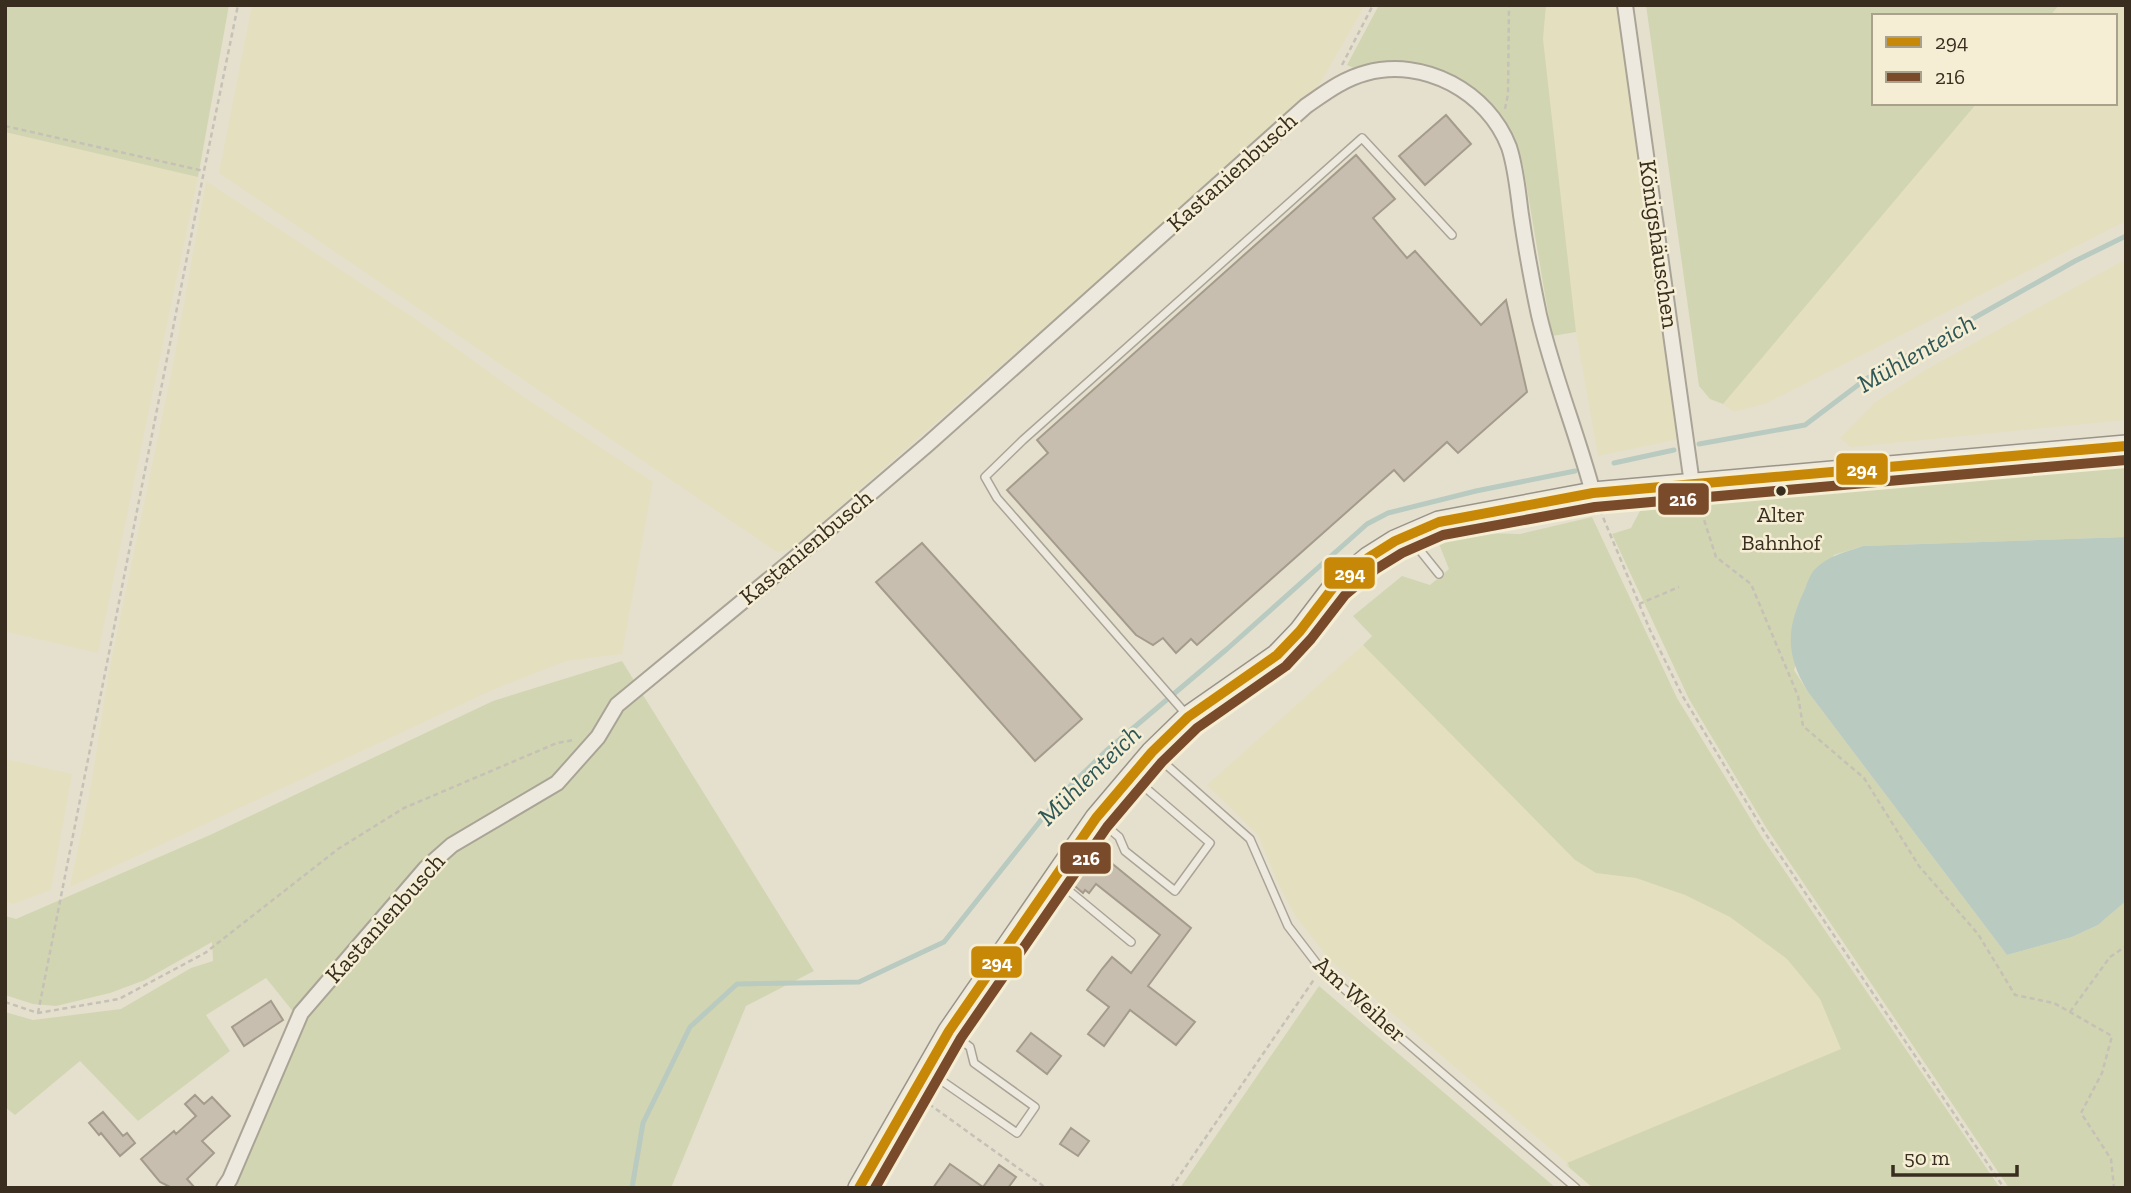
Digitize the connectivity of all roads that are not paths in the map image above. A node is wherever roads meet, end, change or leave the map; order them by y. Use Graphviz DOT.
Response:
graph roads {
  1 [pos="1625,5"];
  2 [pos="1452,235"];
  3 [pos="2126,446"];
  4 [pos="1692,484"];
  5 [pos="1593,493"];
  6 [pos="1407,535"];
  7 [pos="1439,574"];
  8 [pos="1184,712"];
  9 [pos="1152,752"];
  10 [pos="1131,776"];
  11 [pos="1096,818"];
  12 [pos="1055,879"];
  13 [pos="1131,942"];
  14 [pos="949,1031"];
  15 [pos="926,1070"];
  16 [pos="224,1188"];
  17 [pos="859,1188"];
  18 [pos="1576,1188"];
  1 -- 4 [label="street, Königshäuschen"];
  2 -- 8 [label="lane"];
  3 -- 4 [label="main road"];
  4 -- 5 [label="main road"];
  5 -- 6 [label="main road"];
  5 -- 16 [label="street, Kastanienbusch"];
  6 -- 7 [label="lane"];
  6 -- 8 [label="main road"];
  8 -- 9 [label="main road"];
  9 -- 10 [label="main road"];
  9 -- 18 [label="lane, Am Weiher"];
  10 -- 11 [label="main road"];
  10 -- 11 [label="lane"];
  11 -- 12 [label="main road"];
  12 -- 13 [label="lane"];
  12 -- 14 [label="main road"];
  14 -- 15 [label="main road"];
  14 -- 15 [label="lane"];
  15 -- 17 [label="main road"];
}
